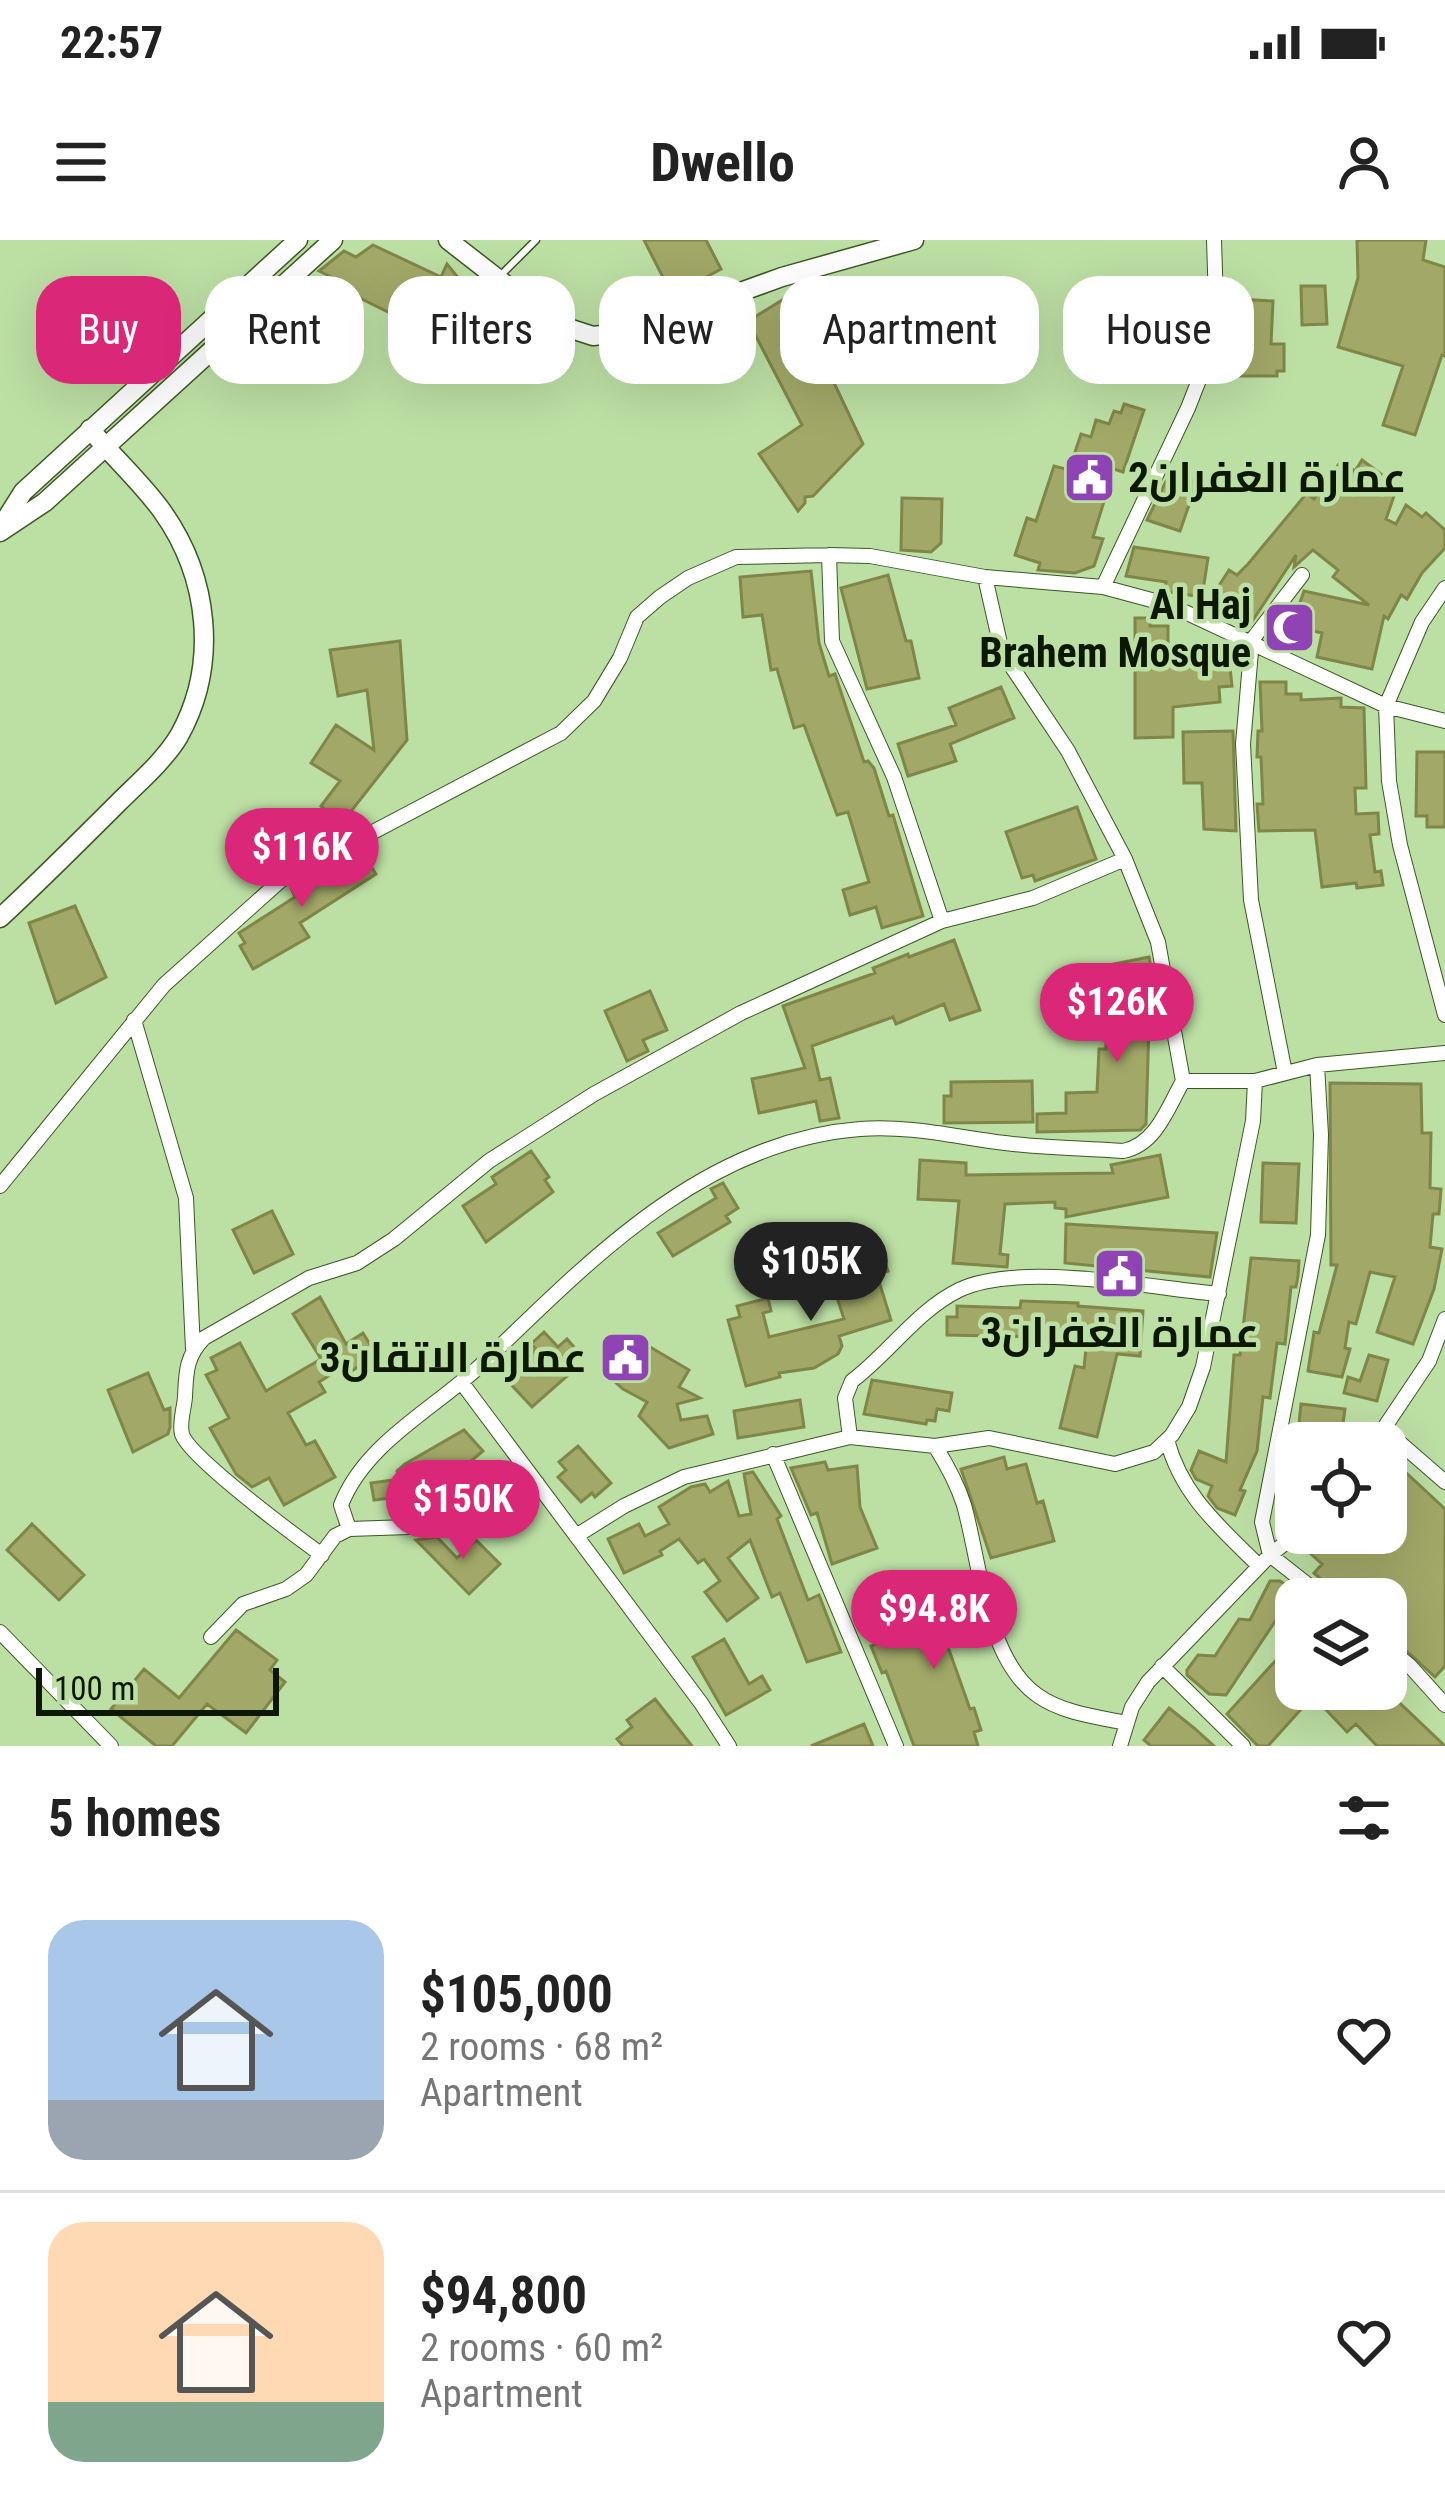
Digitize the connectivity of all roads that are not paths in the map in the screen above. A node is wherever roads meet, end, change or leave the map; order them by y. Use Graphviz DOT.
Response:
graph roads {
  1 [pos="298,240"];
  2 [pos="333,240"];
  3 [pos="448,240"];
  4 [pos="536,240"];
  5 [pos="914,240"];
  6 [pos="1214,240"];
  7 [pos="495,276"];
  8 [pos="500,276"];
  9 [pos="575,330"];
  10 [pos="90,429"];
  11 [pos="105,447"];
  12 [pos="0,530"];
  13 [pos="829,555"];
  14 [pos="1302,575"];
  15 [pos="985,577"];
  16 [pos="1103,586"];
  17 [pos="1445,588"];
  18 [pos="1252,640"];
  19 [pos="1387,706"];
  20 [pos="1445,721"];
  21 [pos="1125,859"];
  22 [pos="0,919"];
  23 [pos="942,921"];
  24 [pos="1445,1015"];
  25 [pos="134,1020"];
  26 [pos="1445,1053"];
  27 [pos="1317,1065"];
  28 [pos="1285,1073"];
  29 [pos="1183,1081"];
  30 [pos="1255,1081"];
  31 [pos="0,1186"];
  32 [pos="1219,1294"];
  33 [pos="1445,1319"];
  34 [pos="193,1349"];
  35 [pos="462,1383"];
  36 [pos="1389,1422"];
  37 [pos="850,1437"];
  38 [pos="1167,1440"];
  39 [pos="935,1446"];
  40 [pos="1407,1449"];
  41 [pos="773,1454"];
  42 [pos="1445,1482"];
  43 [pos="537,1484"];
  44 [pos="349,1529"];
  45 [pos="576,1536"];
  46 [pos="1275,1552"];
  47 [pos="322,1555"];
  48 [pos="1265,1560"];
  49 [pos="1293,1578"];
  50 [pos="0,1633"];
  51 [pos="211,1636"];
  52 [pos="1407,1664"];
  53 [pos="1162,1666"];
  54 [pos="1445,1705"];
  55 [pos="1127,1723"];
  56 [pos="111,1746"];
  57 [pos="729,1746"];
  58 [pos="896,1746"];
  59 [pos="1120,1746"];
  60 [pos="1243,1746"];
  1 -- 10 [label="street"];
  2 -- 11 [label="street"];
  3 -- 7 [label="street"];
  4 -- 8 [label="lane"];
  5 -- 9 [label="street"];
  6 -- 16 [label="street"];
  10 -- 11 [label="street"];
  10 -- 12 [label="street"];
  11 -- 12 [label="street"];
  11 -- 22 [label="street"];
  13 -- 15 [label="street"];
  13 -- 23 [label="street"];
  13 -- 25 [label="street"];
  14 -- 18 [label="street"];
  15 -- 16 [label="street"];
  15 -- 21 [label="street"];
  16 -- 18 [label="street"];
  17 -- 19 [label="street"];
  18 -- 19 [label="street"];
  18 -- 28 [label="street"];
  19 -- 20 [label="street"];
  19 -- 24 [label="street"];
  21 -- 23 [label="street"];
  21 -- 29 [label="street"];
  23 -- 34 [label="street"];
  25 -- 31 [label="street"];
  25 -- 34 [label="street"];
  26 -- 27 [label="street"];
  27 -- 28 [label="street"];
  27 -- 48 [label="street"];
  28 -- 30 [label="street"];
  29 -- 30 [label="street"];
  29 -- 35 [label="street"];
  30 -- 32 [label="street"];
  32 -- 37 [label="street"];
  32 -- 38 [label="street"];
  33 -- 36 [label="street"];
  34 -- 47 [label="street"];
  35 -- 43 [label="street"];
  35 -- 44 [label="street"];
  37 -- 39 [label="street"];
  37 -- 41 [label="street"];
  38 -- 39 [label="street"];
  38 -- 48 [label="street"];
  39 -- 55 [label="street"];
  40 -- 42 [label="street"];
  41 -- 45 [label="street"];
  41 -- 58 [label="street"];
  43 -- 44 [label="street"];
  43 -- 45 [label="street"];
  44 -- 47 [label="street"];
  45 -- 57 [label="street"];
  46 -- 48 [label="street"];
  47 -- 51 [label="street"];
  48 -- 49 [label="street"];
  48 -- 53 [label="street"];
  50 -- 56 [label="street"];
  52 -- 54 [label="street"];
  53 -- 55 [label="street"];
  53 -- 60 [label="street"];
  55 -- 59 [label="street"];
}
